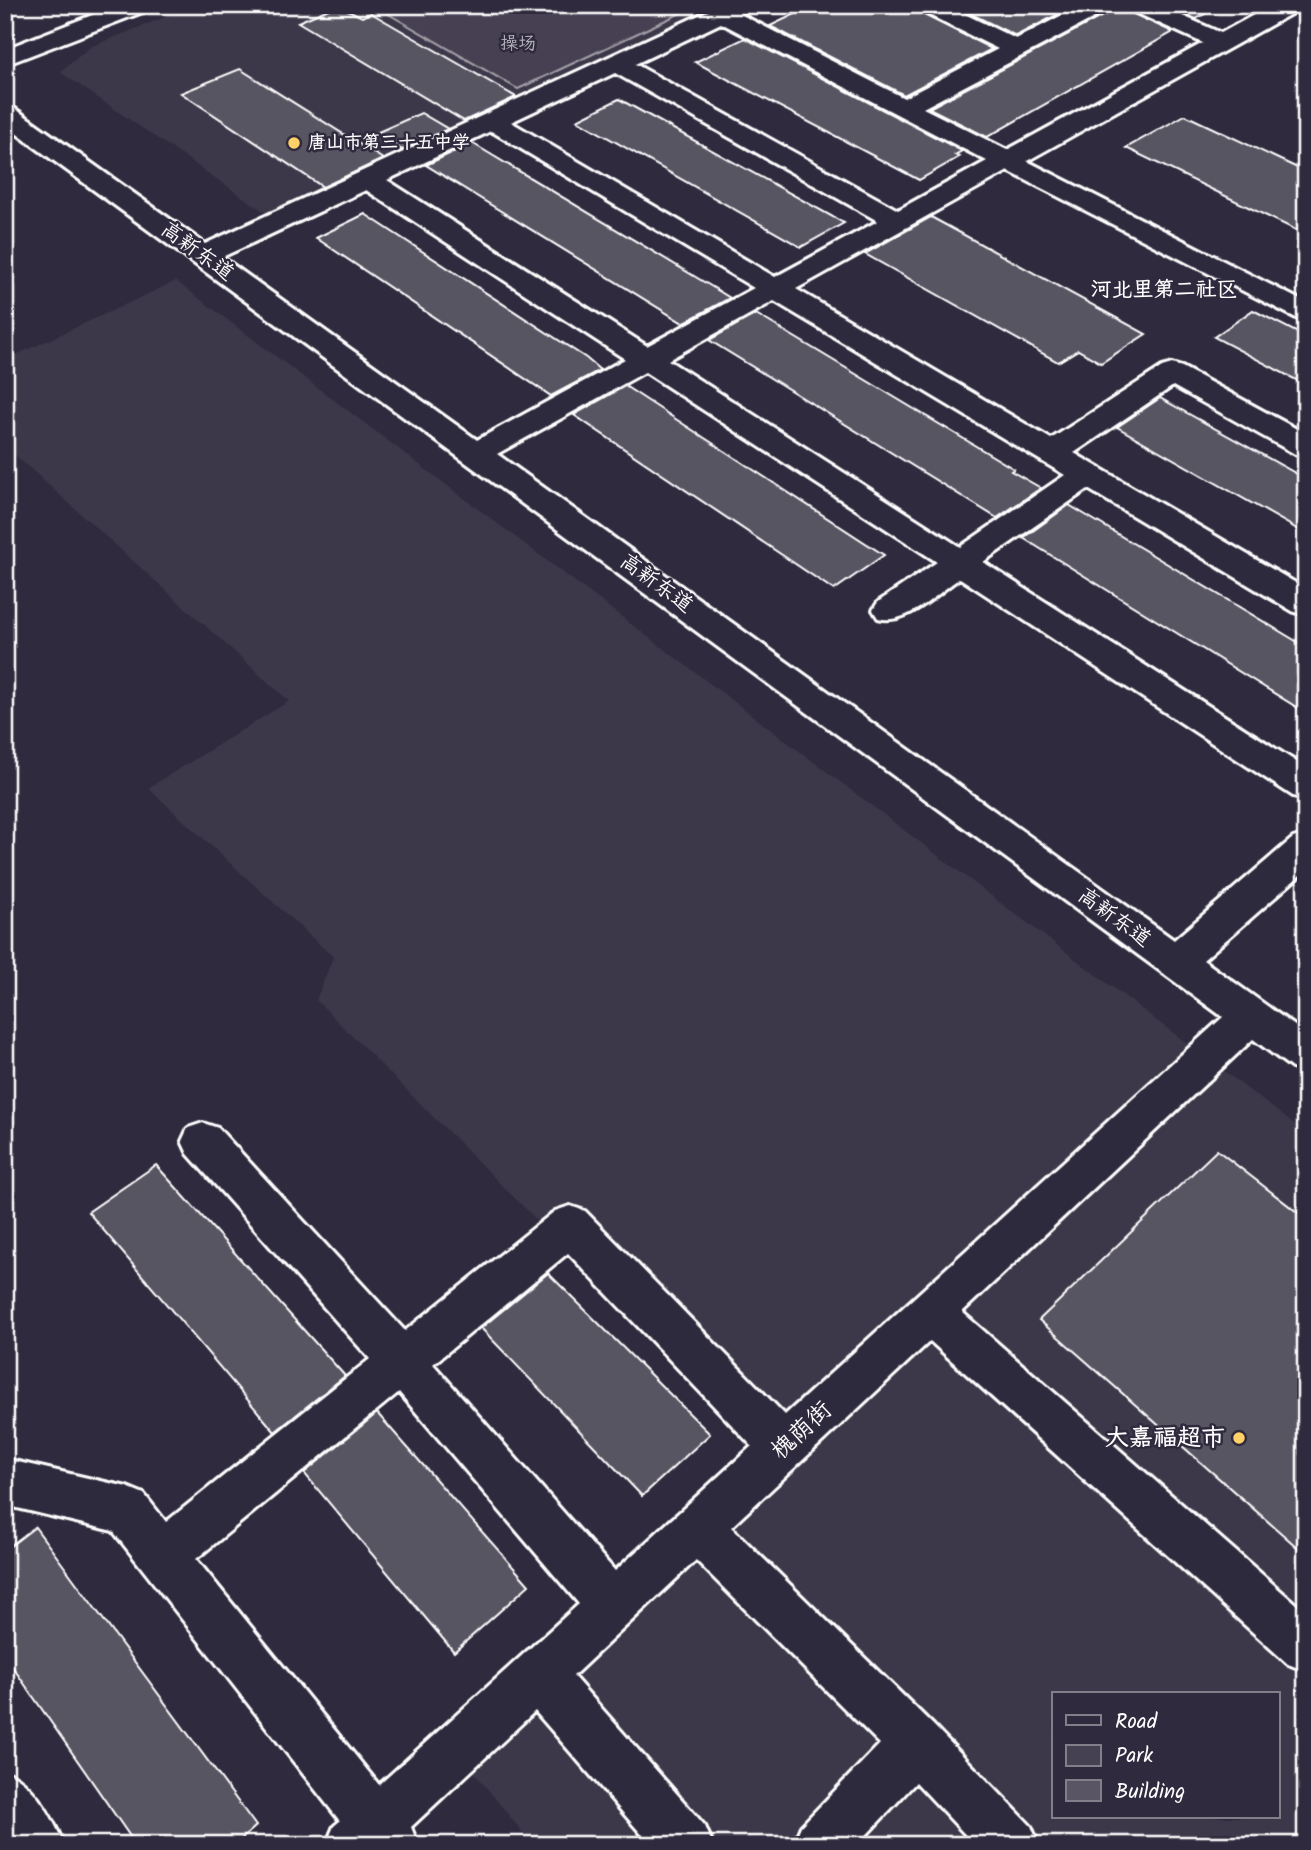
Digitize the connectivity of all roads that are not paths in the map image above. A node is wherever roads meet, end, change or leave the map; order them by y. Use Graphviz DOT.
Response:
graph roads {
  1 [pos="140,5"];
  2 [pos="927,5"];
  3 [pos="1101,5"];
  4 [pos="1138,5"];
  5 [pos="1290,5"];
  6 [pos="731,10"];
  7 [pos="1222,43"];
  8 [pos="1017,49"];
  9 [pos="5,58"];
  10 [pos="616,64"];
  11 [pos="903,108"];
  12 [pos="5,113"];
  13 [pos="492,121"];
  14 [pos="1007,162"];
  15 [pos="368,178"];
  16 [pos="898,221"];
  17 [pos="202,256"];
  18 [pos="773,288"];
  19 [pos="1306,314"];
  20 [pos="647,358"];
  21 [pos="1306,447"];
  22 [pos="476,453"];
  23 [pos="1052,453"];
  24 [pos="1087,475"];
  25 [pos="962,561"];
  26 [pos="1306,604"];
  27 [pos="890,610"];
  28 [pos="1306,786"];
  29 [pos="1306,848"];
  30 [pos="1175,962"];
  31 [pos="1251,1016"];
  32 [pos="1306,1056"];
  33 [pos="203,1141"];
  34 [pos="930,1312"];
  35 [pos="402,1362"];
  36 [pos="784,1447"];
  37 [pos="5,1482"];
  38 [pos="697,1527"];
  39 [pos="163,1555"];
  40 [pos="612,1605"];
  41 [pos="1306,1646"];
  42 [pos="538,1675"];
  43 [pos="916,1744"];
  44 [pos="5,1797"];
  45 [pos="373,1838"];
  46 [pos="37,1845"];
  47 [pos="686,1845"];
  48 [pos="820,1845"];
  49 [pos="1012,1845"];
  1 -- 9 [label="street"];
  2 -- 8 [label="street"];
  3 -- 8 [label="street"];
  4 -- 7 [label="street"];
  5 -- 7 [label="street"];
  6 -- 10 [label="street"];
  6 -- 11 [label="street"];
  7 -- 14 [label="street"];
  8 -- 11 [label="street"];
  10 -- 13 [label="street"];
  10 -- 16 [label="street"];
  11 -- 14 [label="street"];
  12 -- 17 [label="street, 高新东道"];
  13 -- 15 [label="street"];
  13 -- 18 [label="street"];
  14 -- 16 [label="street"];
  14 -- 19 [label="street"];
  15 -- 17 [label="street"];
  15 -- 20 [label="street"];
  16 -- 18 [label="street"];
  17 -- 22 [label="street, 高新东道"];
  18 -- 20 [label="street"];
  18 -- 23 [label="street"];
  20 -- 22 [label="street"];
  20 -- 25 [label="street"];
  21 -- 23 [label="street"];
  22 -- 30 [label="street, 高新东道"];
  23 -- 24 [label="street"];
  24 -- 25 [label="street"];
  24 -- 26 [label="street"];
  25 -- 27 [label="street"];
  25 -- 28 [label="street"];
  29 -- 30 [label="street"];
  30 -- 31 [label="street, 高新东道"];
  31 -- 32 [label="street, 高新东道"];
  31 -- 34 [label="street, 槐荫街"];
  33 -- 35 [label="street"];
  34 -- 36 [label="street, 槐荫街"];
  34 -- 41 [label="street"];
  35 -- 36 [label="street"];
  35 -- 39 [label="street"];
  35 -- 40 [label="street"];
  36 -- 38 [label="street, 槐荫街"];
  37 -- 39 [label="street"];
  38 -- 40 [label="street, 槐荫街"];
  38 -- 43 [label="street"];
  39 -- 45 [label="street"];
  40 -- 42 [label="street, 槐荫街"];
  42 -- 45 [label="street, 槐荫街"];
  42 -- 47 [label="street"];
  43 -- 48 [label="street"];
  43 -- 49 [label="street"];
  44 -- 46 [label="street"];
}
